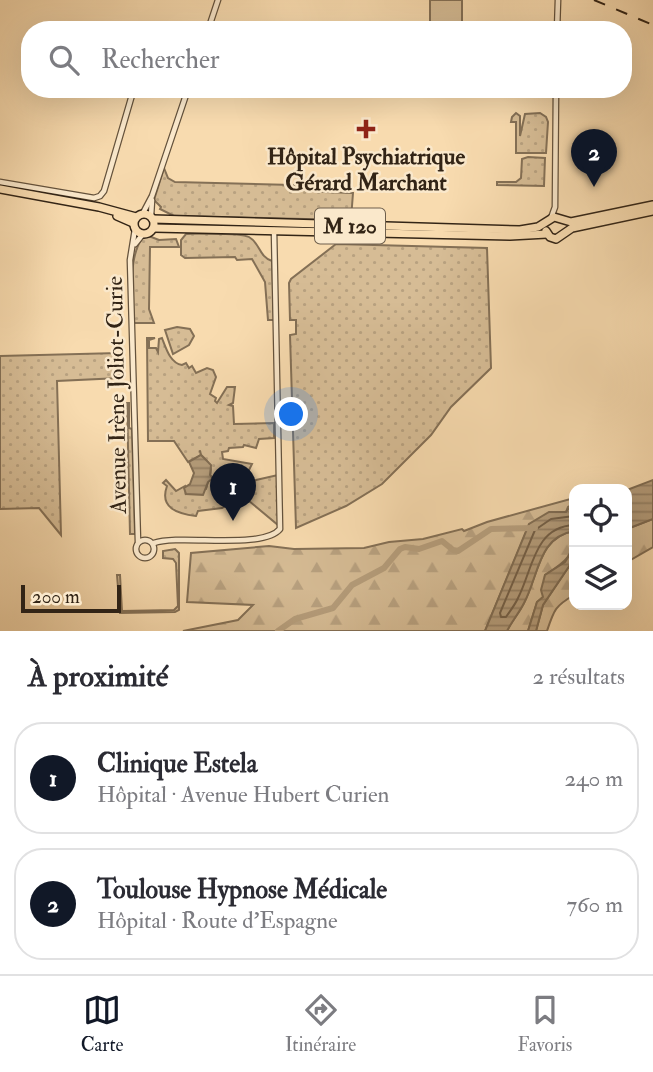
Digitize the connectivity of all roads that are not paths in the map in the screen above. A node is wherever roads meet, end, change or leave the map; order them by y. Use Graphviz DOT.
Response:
graph roads {
  1 [pos="218,0"];
  2 [pos="558,0"];
  3 [pos="211,21"];
  4 [pos="557,21"];
  5 [pos="131,98"];
  6 [pos="185,98"];
  7 [pos="556,98"];
  8 [pos="0,182"];
  9 [pos="0,191"];
  10 [pos="653,205"];
  11 [pos="555,206"];
  12 [pos="653,211"];
  13 [pos="362,219"];
  14 [pos="142,220"];
  15 [pos="562,220"];
  16 [pos="549,221"];
  17 [pos="397,226"];
  18 [pos="274,227"];
  19 [pos="153,228"];
  20 [pos="566,231"];
  21 [pos="143,234"];
  22 [pos="547,234"];
  23 [pos="132,247"];
  24 [pos="138,542"];
  25 [pos="153,543"];
  1 -- 3 [label="street"];
  2 -- 4 [label="street"];
  5 -- 8 [label="street"];
  6 -- 14 [label="street, Avenue Irène Joliot-Curie"];
  7 -- 11 [label="street"];
  9 -- 14 [label="main road, M 120"];
  10 -- 15 [label="main road"];
  11 -- 15 [label="street"];
  11 -- 16 [label="street"];
  12 -- 20 [label="main road"];
  13 -- 17 [label="main road"];
  14 -- 18 [label="main road, M 120"];
  14 -- 19 [label="main road"];
  14 -- 21 [label="main road"];
  14 -- 23 [label="street, Avenue Irène Joliot-Curie"];
  15 -- 16 [label="main road"];
  15 -- 20 [label="main road"];
  16 -- 17 [label="main road, M 120"];
  16 -- 22 [label="main road"];
  17 -- 18 [label="main road, M 120"];
  18 -- 19 [label="main road, M 120"];
  18 -- 22 [label="main road, M 120"];
  18 -- 25 [label="street"];
  19 -- 21 [label="main road"];
  20 -- 22 [label="main road"];
  21 -- 23 [label="street, Avenue Irène Joliot-Curie"];
  23 -- 24 [label="street, Avenue Irène Joliot-Curie"];
  24 -- 25 [label="street"];
  24 -- 25 [label="street"];
}
